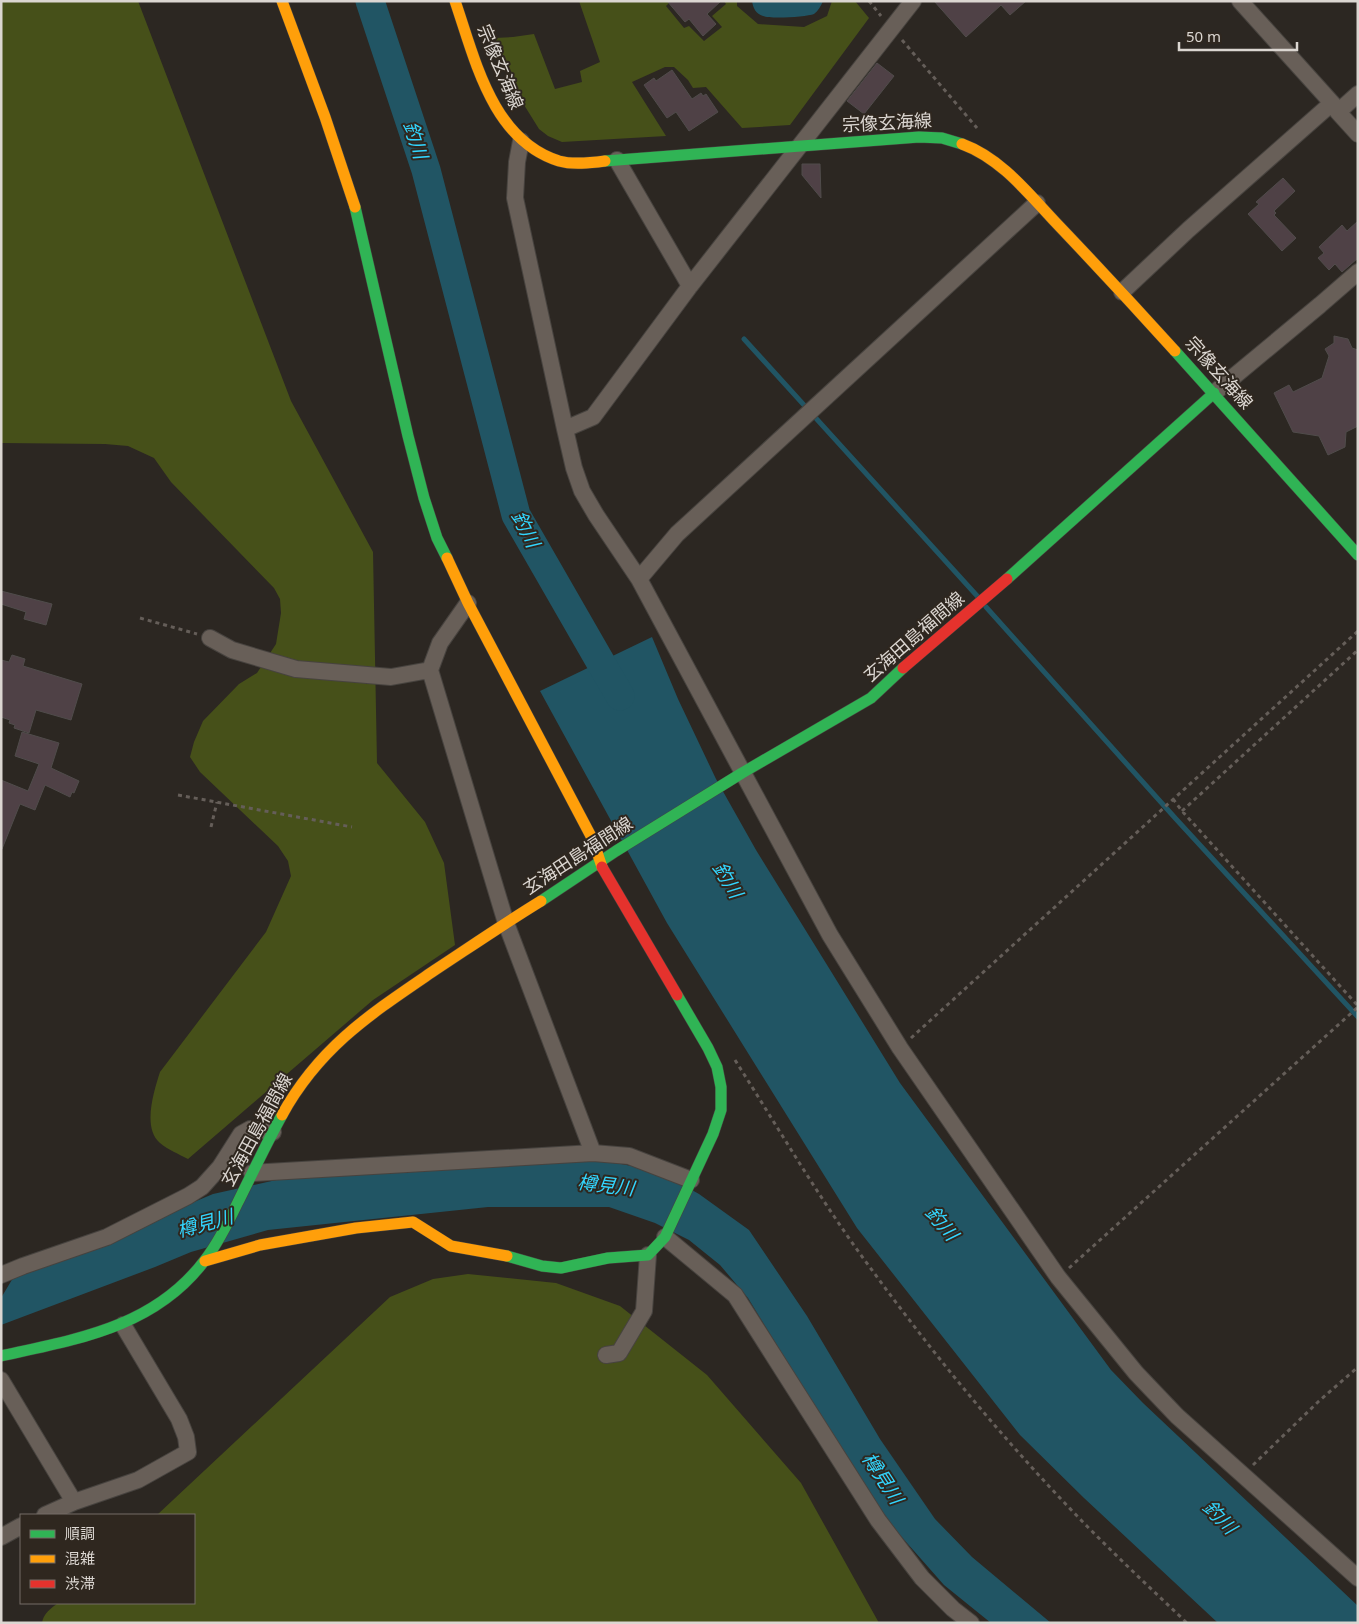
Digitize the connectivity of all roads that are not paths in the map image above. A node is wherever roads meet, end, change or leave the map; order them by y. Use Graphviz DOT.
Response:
graph roads {
  1 [pos="282,1"];
  2 [pos="455,1"];
  3 [pos="913,1"];
  4 [pos="1240,1"];
  5 [pos="1358,94"];
  6 [pos="1335,107"];
  7 [pos="1358,134"];
  8 [pos="521,141"];
  9 [pos="801,146"];
  10 [pos="618,160"];
  11 [pos="1037,203"];
  12 [pos="1358,272"];
  13 [pos="690,286"];
  14 [pos="1122,292"];
  15 [pos="1214,393"];
  16 [pos="564,429"];
  17 [pos="1358,555"];
  18 [pos="639,579"];
  19 [pos="468,604"];
  20 [pos="210,638"];
  21 [pos="430,670"];
  22 [pos="736,778"];
  23 [pos="600,864"];
  24 [pos="506,923"];
  25 [pos="273,1132"];
  26 [pos="593,1153"];
  27 [pos="250,1179"];
  28 [pos="689,1185"];
  29 [pos="665,1236"];
  30 [pos="648,1255"];
  31 [pos="205,1261"];
  32 [pos="1,1275"];
  33 [pos="123,1325"];
  34 [pos="606,1355"];
  35 [pos="1,1356"];
  36 [pos="1,1380"];
  37 [pos="74,1502"];
  38 [pos="47,1514"];
  39 [pos="20,1527"];
  40 [pos="1,1537"];
  41 [pos="1358,1578"];
  42 [pos="971,1623"];
  1 -- 19 [label="main road"];
  2 -- 8 [label="main road, 宗像玄海線"];
  3 -- 9 [label="street"];
  4 -- 6 [label="street"];
  5 -- 6 [label="street"];
  6 -- 7 [label="street"];
  6 -- 14 [label="street"];
  8 -- 10 [label="main road, 宗像玄海線"];
  8 -- 16 [label="street"];
  9 -- 10 [label="main road, 宗像玄海線"];
  9 -- 11 [label="main road, 宗像玄海線"];
  9 -- 13 [label="street"];
  10 -- 13 [label="street"];
  11 -- 14 [label="main road, 宗像玄海線"];
  11 -- 18 [label="street"];
  12 -- 15 [label="street"];
  13 -- 16 [label="street"];
  14 -- 15 [label="main road, 宗像玄海線"];
  15 -- 17 [label="main road, 宗像玄海線"];
  15 -- 22 [label="main road, 玄海田島福間線"];
  16 -- 18 [label="street"];
  18 -- 22 [label="street"];
  19 -- 21 [label="street"];
  19 -- 23 [label="main road"];
  20 -- 21 [label="street"];
  21 -- 24 [label="street"];
  22 -- 23 [label="main road, 玄海田島福間線"];
  22 -- 41 [label="street"];
  23 -- 24 [label="main road, 玄海田島福間線"];
  23 -- 28 [label="main road"];
  24 -- 25 [label="main road, 玄海田島福間線"];
  24 -- 26 [label="street"];
  25 -- 27 [label="main road, 玄海田島福間線"];
  25 -- 32 [label="street"];
  26 -- 27 [label="street"];
  26 -- 28 [label="street"];
  27 -- 31 [label="main road, 玄海田島福間線"];
  28 -- 29 [label="main road"];
  29 -- 30 [label="main road"];
  29 -- 42 [label="street"];
  30 -- 31 [label="main road"];
  30 -- 34 [label="street"];
  31 -- 33 [label="main road, 玄海田島福間線"];
  33 -- 35 [label="main road, 玄海田島福間線"];
  33 -- 37 [label="street"];
  36 -- 37 [label="street"];
  37 -- 38 [label="street"];
  39 -- 40 [label="street"];
}
